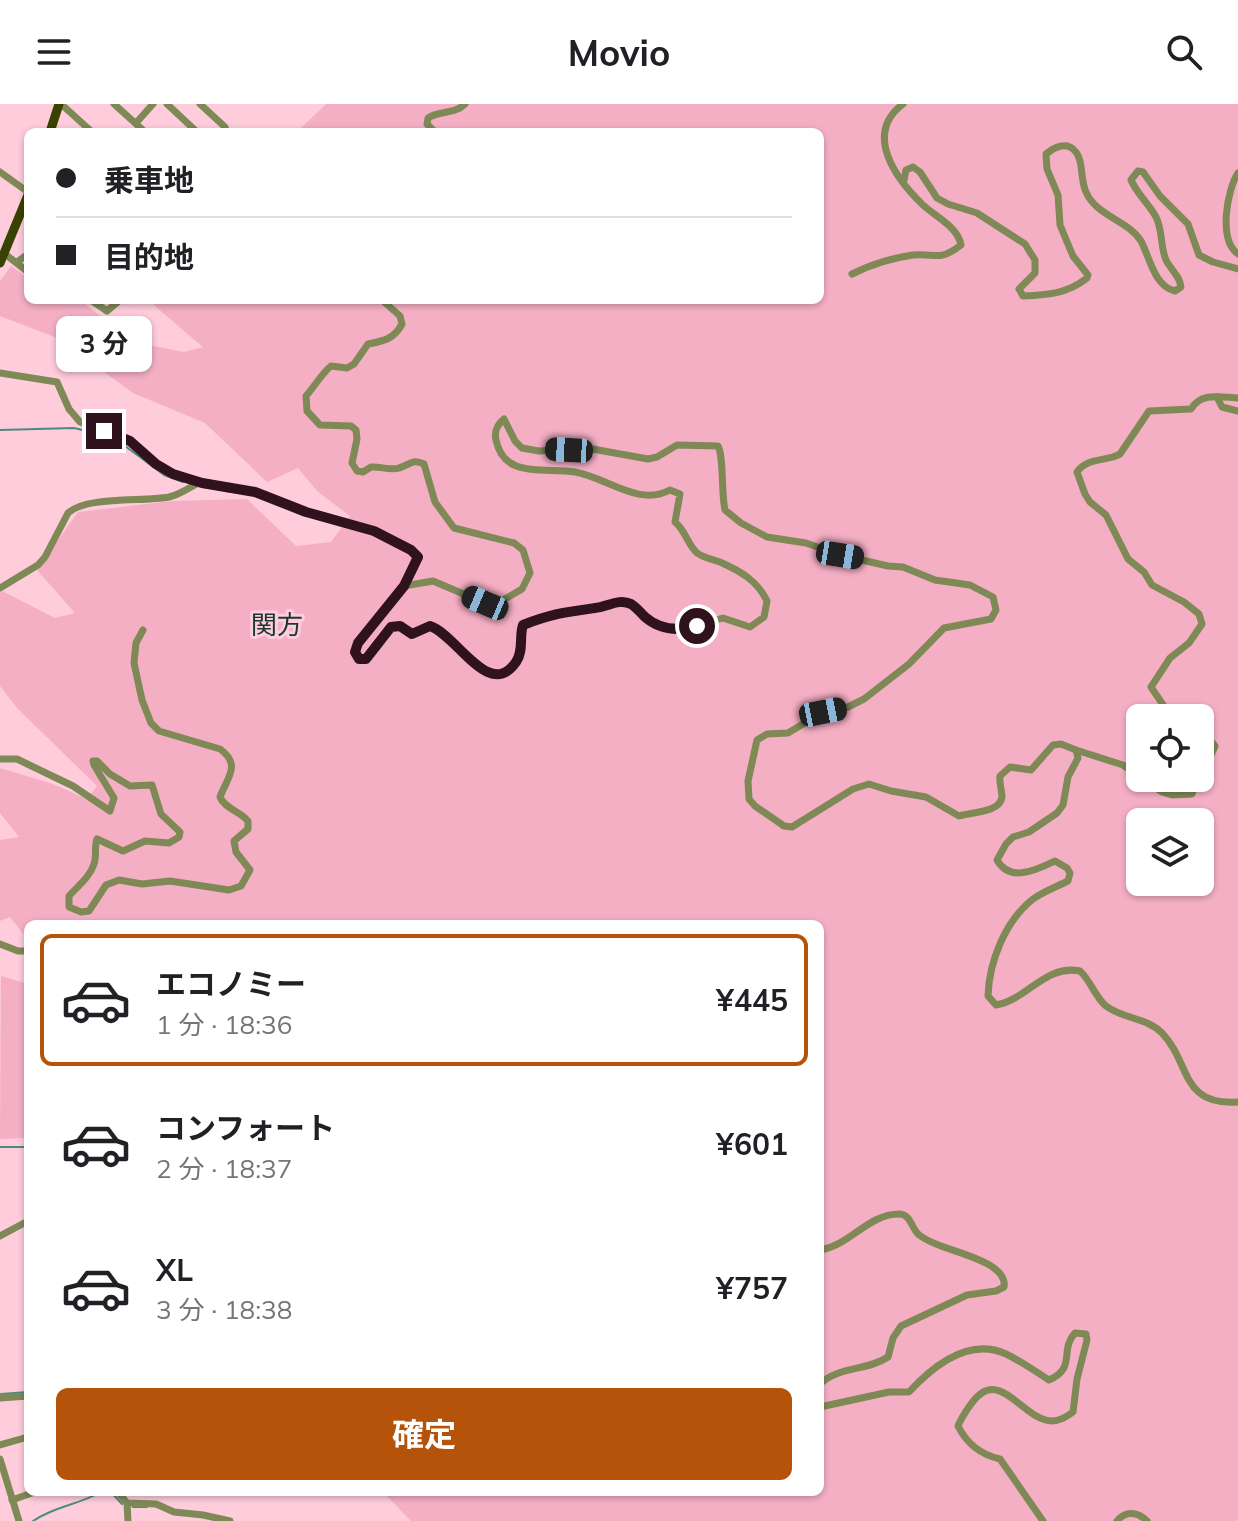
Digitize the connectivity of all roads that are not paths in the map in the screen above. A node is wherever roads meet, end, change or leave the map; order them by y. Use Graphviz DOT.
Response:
graph roads {
  1 [pos="60,104"];
  2 [pos="114,104"];
  3 [pos="153,104"];
  4 [pos="167,104"];
  5 [pos="200,104"];
  6 [pos="216,104"];
  7 [pos="465,104"];
  8 [pos="903,104"];
  9 [pos="210,113"];
  10 [pos="136,123"];
  11 [pos="51,128"];
  12 [pos="87,128"];
  13 [pos="141,128"];
  14 [pos="193,128"];
  15 [pos="225,128"];
  16 [pos="431,128"];
  17 [pos="0,172"];
  18 [pos="1238,173"];
  19 [pos="904,180"];
  20 [pos="24,190"];
  21 [pos="24,203"];
  22 [pos="1238,254"];
  23 [pos="24,257"];
  24 [pos="2,258"];
  25 [pos="17,262"];
  26 [pos="24,268"];
  27 [pos="1238,269"];
  28 [pos="852,274"];
  29 [pos="97,304"];
  30 [pos="115,304"];
  31 [pos="386,304"];
  32 [pos="0,373"];
  33 [pos="1217,397"];
  34 [pos="1238,398"];
  35 [pos="1238,411"];
  36 [pos="199,482"];
  37 [pos="404,586"];
  38 [pos="0,588"];
  39 [pos="143,630"];
  40 [pos="1163,704"];
  41 [pos="1076,750"];
  42 [pos="0,759"];
  43 [pos="1126,768"];
  44 [pos="1162,792"];
  45 [pos="1193,792"];
  46 [pos="0,944"];
  47 [pos="24,951"];
  48 [pos="1238,1102"];
  49 [pos="24,1223"];
  50 [pos="0,1236"];
  51 [pos="824,1250"];
  52 [pos="824,1379"];
  53 [pos="24,1396"];
  54 [pos="0,1398"];
  55 [pos="824,1406"];
  56 [pos="24,1438"];
  57 [pos="0,1445"];
  58 [pos="0,1459"];
  59 [pos="24,1496"];
  60 [pos="121,1496"];
  61 [pos="12,1500"];
  62 [pos="127,1503"];
  63 [pos="19,1521"];
  64 [pos="128,1521"];
  65 [pos="230,1521"];
  66 [pos="1043,1521"];
  67 [pos="1117,1521"];
  68 [pos="1147,1521"];
  1 -- 11 [label="main road"];
  1 -- 12 [label="street"];
  2 -- 10 [label="street"];
  3 -- 10 [label="street"];
  4 -- 14 [label="street"];
  5 -- 9 [label="street"];
  6 -- 9 [label="street"];
  7 -- 16 [label="street"];
  8 -- 19 [label="street"];
  9 -- 15 [label="street"];
  10 -- 13 [label="street"];
  17 -- 20 [label="street"];
  18 -- 22 [label="street"];
  19 -- 27 [label="street"];
  19 -- 28 [label="street"];
  21 -- 24 [label="main road"];
  23 -- 25 [label="street"];
  24 -- 25 [label="street"];
  25 -- 26 [label="street"];
  29 -- 30 [label="street"];
  31 -- 37 [label="street"];
  32 -- 36 [label="street"];
  33 -- 34 [label="street"];
  33 -- 35 [label="street"];
  33 -- 40 [label="street"];
  36 -- 37 [label="street"];
  36 -- 38 [label="street"];
  37 -- 41 [label="street"];
  39 -- 42 [label="street"];
  41 -- 43 [label="street"];
  41 -- 48 [label="street"];
  44 -- 45 [label="street"];
  46 -- 47 [label="street"];
  49 -- 50 [label="street"];
  51 -- 52 [label="street"];
  53 -- 54 [label="street"];
  55 -- 66 [label="street"];
  56 -- 57 [label="street"];
  58 -- 61 [label="street"];
  59 -- 61 [label="street"];
  60 -- 62 [label="street"];
  61 -- 63 [label="street"];
  62 -- 64 [label="street"];
  62 -- 65 [label="street"];
  67 -- 68 [label="street"];
}
